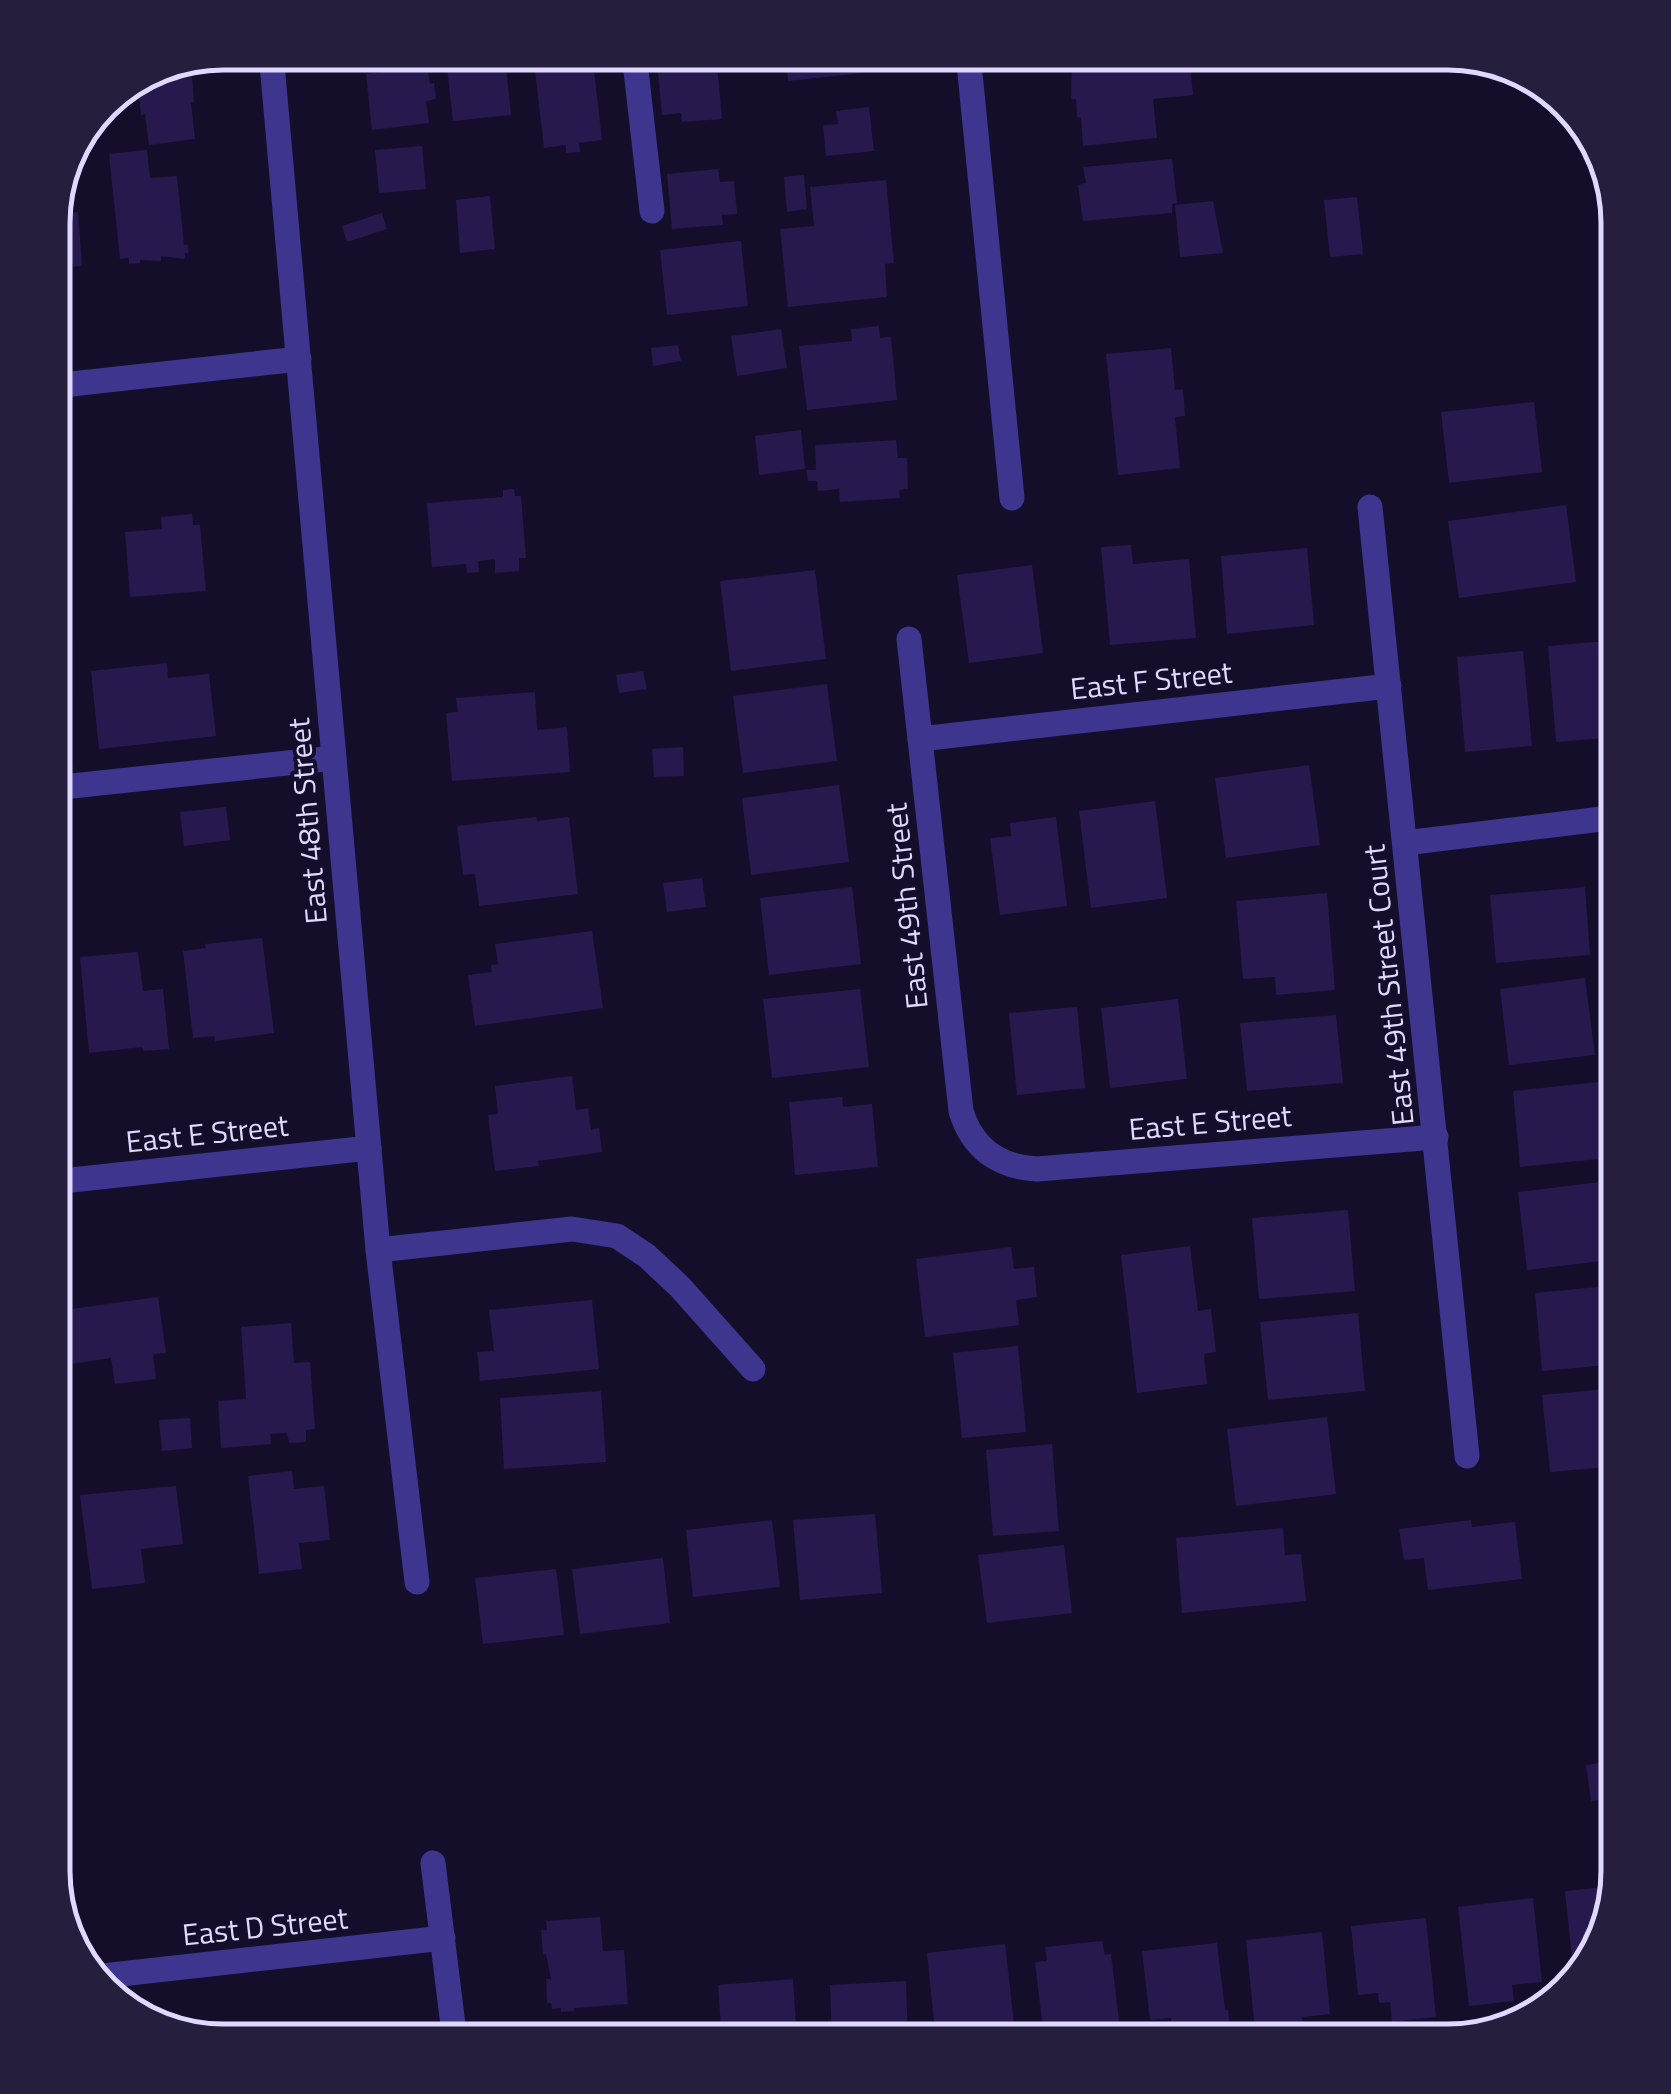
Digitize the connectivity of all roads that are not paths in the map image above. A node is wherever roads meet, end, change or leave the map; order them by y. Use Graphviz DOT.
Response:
graph roads {
  1 [pos="273,70"];
  2 [pos="636,70"];
  3 [pos="970,70"];
  4 [pos="652,211"];
  5 [pos="298,359"];
  6 [pos="70,384"];
  7 [pos="1012,498"];
  8 [pos="1370,507"];
  9 [pos="909,639"];
  10 [pos="1389,686"];
  11 [pos="920,738"];
  12 [pos="334,758"];
  13 [pos="70,786"];
  14 [pos="1601,819"];
  15 [pos="1406,843"];
  16 [pos="1436,1137"];
  17 [pos="369,1148"];
  18 [pos="992,1156"];
  19 [pos="70,1180"];
  20 [pos="378,1250"];
  21 [pos="753,1369"];
  22 [pos="1467,1456"];
  23 [pos="417,1582"];
  24 [pos="433,1863"];
  25 [pos="443,1938"];
  26 [pos="111,1975"];
  27 [pos="453,2024"];
  1 -- 5 [label="street, East 48th Street"];
  2 -- 4 [label="street"];
  3 -- 7 [label="street"];
  5 -- 6 [label="street"];
  5 -- 12 [label="street, East 48th Street"];
  8 -- 10 [label="street, East 49th Street Court"];
  9 -- 11 [label="street, East 49th Street"];
  10 -- 11 [label="street, East F Street"];
  10 -- 15 [label="street, East 49th Street Court"];
  11 -- 18 [label="street, East 49th Street"];
  12 -- 13 [label="street"];
  12 -- 17 [label="street, East 48th Street"];
  14 -- 15 [label="street"];
  15 -- 16 [label="street, East 49th Street Court"];
  16 -- 18 [label="street, East E Street"];
  16 -- 22 [label="street, East 49th Street Court"];
  17 -- 19 [label="street, East E Street"];
  17 -- 20 [label="street, East 48th Street"];
  20 -- 21 [label="street"];
  20 -- 23 [label="street, East 48th Street"];
  24 -- 25 [label="street"];
  25 -- 26 [label="street, East D Street"];
  25 -- 27 [label="street"];
}
